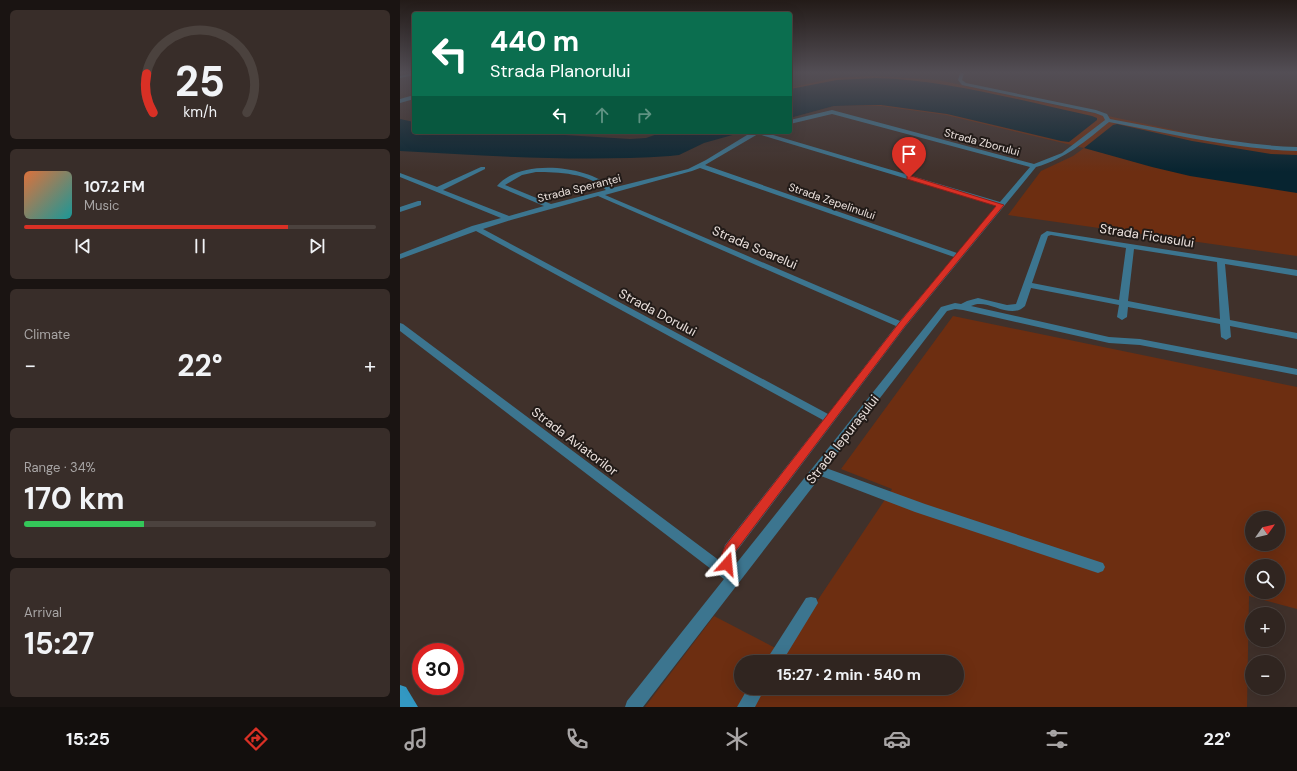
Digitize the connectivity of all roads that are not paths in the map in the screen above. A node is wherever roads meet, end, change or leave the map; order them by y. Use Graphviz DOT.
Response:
graph roads {
  1 [pos="1067,106"];
  2 [pos="1108,120"];
  3 [pos="792,121"];
  4 [pos="754,134"];
  5 [pos="765,134"];
  6 [pos="1297,149"];
  7 [pos="700,166"];
  8 [pos="1034,166"];
  9 [pos="483,168"];
  10 [pos="400,175"];
  11 [pos="437,190"];
  12 [pos="611,191"];
  13 [pos="598,194"];
  14 [pos="418,203"];
  15 [pos="1001,205"];
  16 [pos="549,206"];
  17 [pos="400,210"];
  18 [pos="508,218"];
  19 [pos="475,228"];
  20 [pos="1130,246"];
  21 [pos="958,256"];
  22 [pos="400,257"];
  23 [pos="1221,261"];
  24 [pos="1297,273"];
  25 [pos="1028,285"];
  26 [pos="1123,303"];
  27 [pos="959,306"];
  28 [pos="1122,317"];
  29 [pos="1224,323"];
  30 [pos="902,325"];
  31 [pos="400,326"];
  32 [pos="1297,336"];
  33 [pos="1226,337"];
  34 [pos="1297,372"];
  35 [pos="829,419"];
  36 [pos="818,470"];
  37 [pos="1098,567"];
  38 [pos="733,578"];
  39 [pos="811,603"];
  40 [pos="778,655"];
  41 [pos="400,693"];
  42 [pos="753,695"];
  43 [pos="410,707"];
  44 [pos="633,707"];
  45 [pos="745,707"];
  1 -- 2 [label="street"];
  2 -- 6 [label="street"];
  2 -- 8 [label="street"];
  3 -- 8 [label="street, Strada Zborului"];
  4 -- 7 [label="street, Strada Speranței"];
  5 -- 15 [label="street"];
  7 -- 12 [label="street, Strada Speranței"];
  7 -- 21 [label="street, Strada Zepelinului"];
  8 -- 15 [label="street, Strada Iepurașului"];
  9 -- 11 [label="street"];
  10 -- 11 [label="street"];
  11 -- 18 [label="street"];
  12 -- 13 [label="street, Strada Speranței"];
  12 -- 16 [label="street"];
  13 -- 16 [label="street, Strada Speranței"];
  13 -- 30 [label="street, Strada Soarelui"];
  14 -- 17 [label="street"];
  15 -- 21 [label="street, Strada Iepurașului"];
  16 -- 18 [label="street, Strada Speranței"];
  18 -- 19 [label="street, Strada Speranței"];
  19 -- 22 [label="street, Strada Speranței"];
  19 -- 35 [label="street, Strada Dorului"];
  20 -- 23 [label="street, Strada Ficusului"];
  20 -- 25 [label="street, Strada Ficusului"];
  20 -- 26 [label="street"];
  21 -- 30 [label="street, Strada Iepurașului"];
  23 -- 24 [label="street, Strada Ficusului"];
  23 -- 29 [label="street"];
  25 -- 26 [label="street"];
  25 -- 27 [label="street, Strada Ficusului"];
  26 -- 28 [label="street"];
  26 -- 29 [label="street"];
  27 -- 34 [label="street"];
  27 -- 36 [label="street, Strada Iepurașului"];
  29 -- 32 [label="street"];
  29 -- 33 [label="street"];
  30 -- 35 [label="street, Strada Iepurașului"];
  31 -- 38 [label="street, Strada Aviatorilor"];
  35 -- 38 [label="street, Strada Iepurașului"];
  36 -- 37 [label="street"];
  36 -- 38 [label="street, Strada Iepurașului"];
  38 -- 44 [label="street, Strada Iepurașului"];
  39 -- 40 [label="street"];
  41 -- 43 [label="main road"];
  42 -- 45 [label="street"];
}
